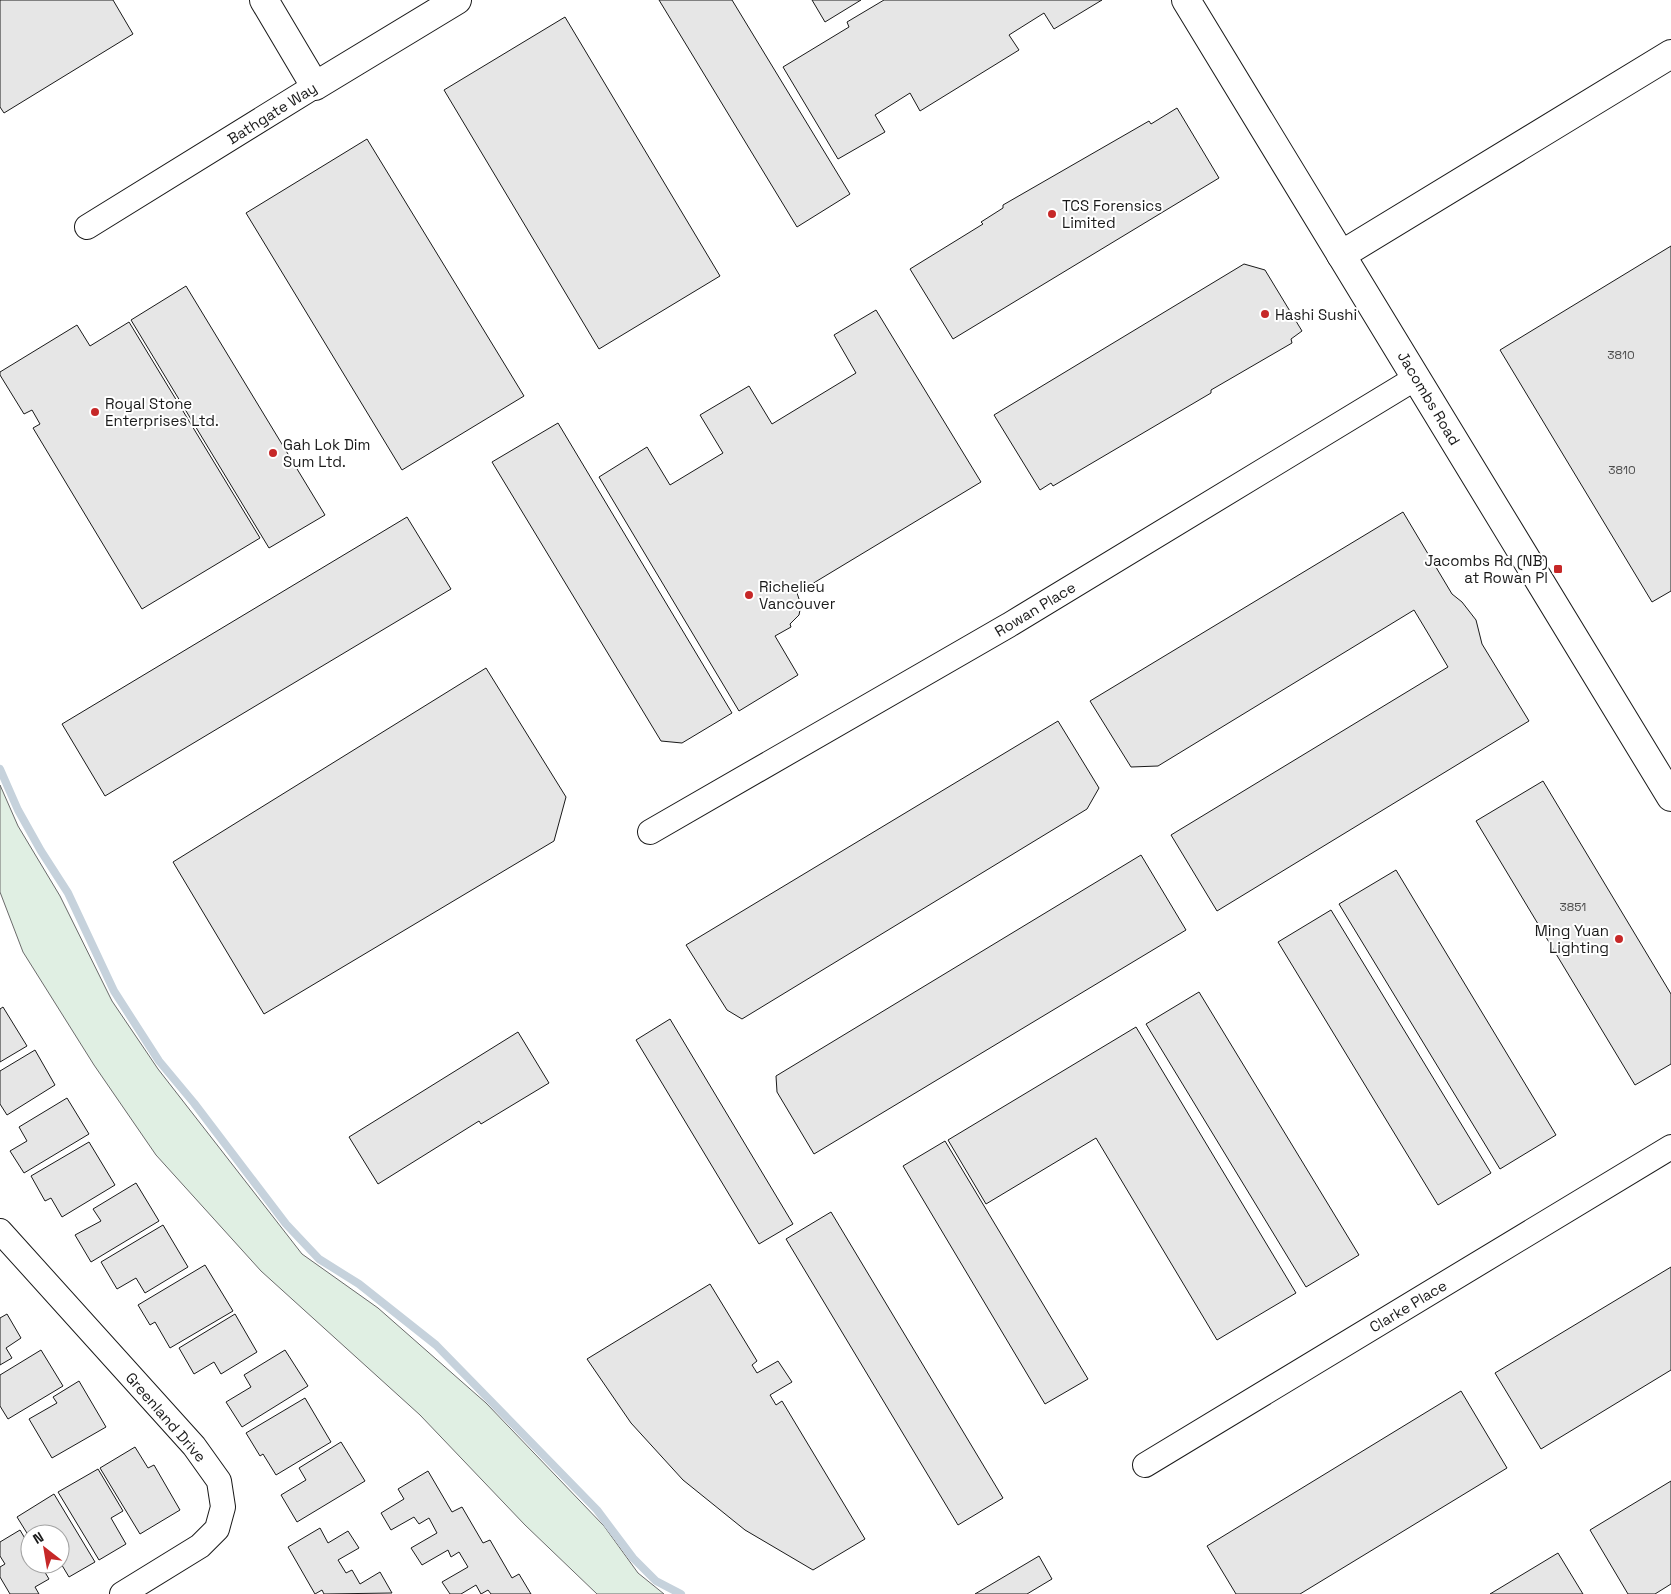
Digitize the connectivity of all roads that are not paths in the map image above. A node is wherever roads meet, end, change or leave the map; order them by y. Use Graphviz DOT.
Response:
graph roads {
  1 [pos="264,0"];
  2 [pos="457,0"];
  3 [pos="1186,0"];
  4 [pos="1671,54"];
  5 [pos="315,86"];
  6 [pos="87,227"];
  7 [pos="1341,256"];
  8 [pos="1416,378"];
  9 [pos="1671,797"];
  10 [pos="650,832"];
  11 [pos="1671,1147"];
  12 [pos="0,1231"];
  13 [pos="1145,1465"];
  14 [pos="122,1594"];
  1 -- 5 [label="main road"];
  2 -- 5 [label="main road, Bathgate Way"];
  3 -- 7 [label="main road, Jacombs Road"];
  4 -- 7 [label="main road"];
  5 -- 6 [label="street, Bathgate Way"];
  7 -- 8 [label="main road, Jacombs Road"];
  8 -- 9 [label="main road, Jacombs Road"];
  8 -- 10 [label="street, Rowan Place"];
  11 -- 13 [label="street, Clarke Place"];
  12 -- 14 [label="street, Greenland Drive"];
}
